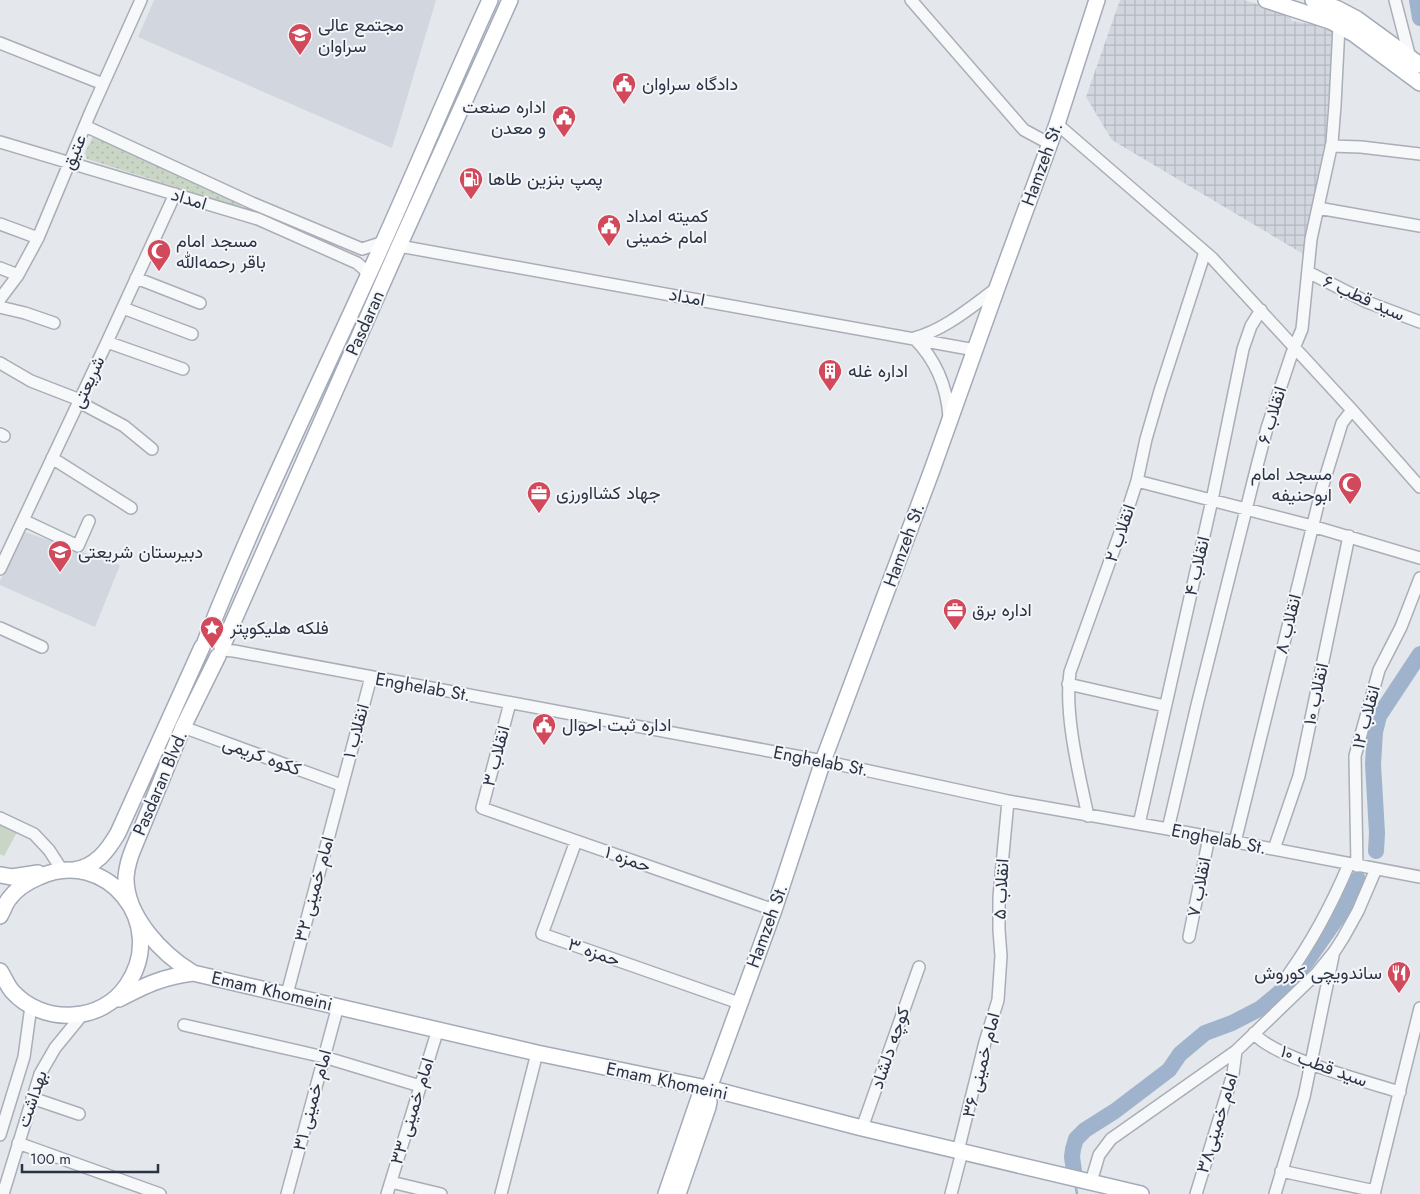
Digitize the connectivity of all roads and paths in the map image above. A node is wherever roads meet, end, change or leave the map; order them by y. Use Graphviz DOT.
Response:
graph roads {
  1 [pos="141,0"];
  2 [pos="490,0"];
  3 [pos="510,0"];
  4 [pos="910,0"];
  5 [pos="1097,0"];
  6 [pos="1266,0"];
  7 [pos="1313,0"];
  8 [pos="1396,0"];
  9 [pos="1339,26"];
  10 [pos="0,44"];
  11 [pos="1415,62"];
  12 [pos="1420,83"];
  13 [pos="103,84"];
  14 [pos="1057,124"];
  15 [pos="85,126"];
  16 [pos="0,142"];
  17 [pos="1050,144"];
  18 [pos="1331,146"];
  19 [pos="1420,154"];
  20 [pos="70,163"];
  21 [pos="174,194"];
  22 [pos="252,203"];
  23 [pos="1318,208"];
  24 [pos="246,216"];
  25 [pos="0,224"];
  26 [pos="1420,226"];
  27 [pos="38,238"];
  28 [pos="384,242"];
  29 [pos="399,246"];
  30 [pos="1204,252"];
  31 [pos="0,268"];
  32 [pos="1308,272"];
  33 [pos="18,275"];
  34 [pos="368,276"];
  35 [pos="136,278"];
  36 [pos="997,288"];
  37 [pos="0,299"];
  38 [pos="200,303"];
  39 [pos="0,307"];
  40 [pos="123,308"];
  41 [pos="1261,310"];
  42 [pos="1420,322"];
  43 [pos="54,323"];
  44 [pos="192,334"];
  45 [pos="914,338"];
  46 [pos="107,342"];
  47 [pos="1294,346"];
  48 [pos="975,350"];
  49 [pos="0,363"];
  50 [pos="183,369"];
  51 [pos="79,401"];
  52 [pos="1352,410"];
  53 [pos="949,422"];
  54 [pos="152,449"];
  55 [pos="52,458"];
  56 [pos="1137,481"];
  57 [pos="1420,487"];
  58 [pos="1212,500"];
  59 [pos="131,508"];
  60 [pos="1246,508"];
  61 [pos="23,520"];
  62 [pos="89,521"];
  63 [pos="1312,526"];
  64 [pos="1349,536"];
  65 [pos="1420,558"];
  66 [pos="0,569"];
  67 [pos="1420,578"];
  68 [pos="0,628"];
  69 [pos="204,644"];
  70 [pos="42,647"];
  71 [pos="220,651"];
  72 [pos="371,677"];
  73 [pos="1068,684"];
  74 [pos="510,703"];
  75 [pos="1165,706"];
  76 [pos="183,727"];
  77 [pos="824,761"];
  78 [pos="341,785"];
  79 [pos="1008,800"];
  80 [pos="482,808"];
  81 [pos="1088,816"];
  82 [pos="0,818"];
  83 [pos="1139,824"];
  84 [pos="1168,829"];
  85 [pos="1209,837"];
  86 [pos="576,841"];
  87 [pos="1235,842"];
  88 [pos="1274,849"];
  89 [pos="1353,865"];
  90 [pos="1376,869"];
  91 [pos="62,870"];
  92 [pos="0,875"];
  93 [pos="1420,877"];
  94 [pos="774,910"];
  95 [pos="136,914"];
  96 [pos="0,916"];
  97 [pos="1188,937"];
  98 [pos="1334,952"];
  99 [pos="918,967"];
  100 [pos="0,971"];
  101 [pos="193,973"];
  102 [pos="1288,975"];
  103 [pos="1001,977"];
  104 [pos="287,994"];
  105 [pos="739,1003"];
  106 [pos="31,1006"];
  107 [pos="106,1006"];
  108 [pos="338,1006"];
  109 [pos="1420,1008"];
  110 [pos="82,1015"];
  111 [pos="184,1024"];
  112 [pos="438,1028"];
  113 [pos="1254,1033"];
  114 [pos="1236,1051"];
  115 [pos="537,1053"];
  116 [pos="324,1057"];
  117 [pos="1310,1064"];
  118 [pos="420,1086"];
  119 [pos="708,1089"];
  120 [pos="1400,1092"];
  121 [pos="32,1098"];
  122 [pos="79,1114"];
  123 [pos="862,1128"];
  124 [pos="1,1133"];
  125 [pos="19,1139"];
  126 [pos="960,1152"];
  127 [pos="1281,1171"];
  128 [pos="391,1182"];
  129 [pos="1091,1182"];
  130 [pos="1375,1193"];
  131 [pos="3,1194"];
  132 [pos="160,1194"];
  133 [pos="287,1194"];
  134 [pos="387,1194"];
  135 [pos="441,1194"];
  136 [pos="502,1194"];
  137 [pos="666,1194"];
  138 [pos="678,1194"];
  139 [pos="951,1194"];
  140 [pos="1141,1194"];
  141 [pos="1196,1194"];
  142 [pos="1275,1194"];
  1 -- 13 [label="street, عتیق"];
  2 -- 28 [label="main road, Pasdaran"];
  3 -- 29 [label="main road, Pasdaran"];
  4 -- 17 [label="street"];
  5 -- 14 [label="main road, Hamzeh St."];
  6 -- 9 [label="main road"];
  7 -- 11 [label="main road"];
  8 -- 11 [label="street"];
  9 -- 12 [label="main road"];
  9 -- 18 [label="street, انقلاب ۶"];
  10 -- 13 [label="street"];
  13 -- 15 [label="street, عتیق"];
  14 -- 17 [label="main road, Hamzeh St."];
  14 -- 30 [label="street"];
  15 -- 20 [label="street, عتیق"];
  15 -- 22 [label="street, امداد"];
  16 -- 20 [label="street, امداد"];
  17 -- 36 [label="main road, Hamzeh St."];
  18 -- 19 [label="street"];
  18 -- 23 [label="street, انقلاب ۶"];
  20 -- 21 [label="street, امداد"];
  20 -- 27 [label="street, عتیق"];
  21 -- 24 [label="street, امداد"];
  21 -- 35 [label="street, شریعتی"];
  22 -- 24 [label="street"];
  22 -- 28 [label="street, امداد"];
  23 -- 26 [label="street"];
  23 -- 32 [label="street, انقلاب ۶"];
  24 -- 34 [label="street, امداد"];
  25 -- 27 [label="street"];
  27 -- 33 [label="street, عتیق"];
  28 -- 29 [label="main road"];
  28 -- 34 [label="main road, Pasdaran"];
  29 -- 45 [label="street, امداد"];
  29 -- 71 [label="main road, Pasdaran"];
  30 -- 41 [label="street"];
  30 -- 56 [label="street, انقلاب ۲"];
  31 -- 33 [label="street"];
  32 -- 42 [label="street, سید قطب ۶"];
  32 -- 47 [label="street, انقلاب ۶"];
  33 -- 37 [label="street, عتیق"];
  34 -- 69 [label="main road, Pasdaran"];
  35 -- 38 [label="street"];
  35 -- 40 [label="street, شریعتی"];
  36 -- 45 [label="street"];
  36 -- 48 [label="main road, Hamzeh St."];
  39 -- 43 [label="street"];
  40 -- 44 [label="street"];
  40 -- 46 [label="street, شریعتی"];
  41 -- 47 [label="street"];
  41 -- 58 [label="street, انقلاب ۴"];
  45 -- 48 [label="street, امداد"];
  45 -- 53 [label="street"];
  46 -- 50 [label="street"];
  46 -- 51 [label="street, شریعتی"];
  47 -- 52 [label="street"];
  47 -- 60 [label="street, انقلاب ۶"];
  48 -- 53 [label="main road, Hamzeh St."];
  49 -- 51 [label="street"];
  51 -- 54 [label="street"];
  51 -- 55 [label="street, شریعتی"];
  52 -- 57 [label="street"];
  52 -- 63 [label="street, انقلاب ۸"];
  53 -- 77 [label="main road, Hamzeh St."];
  55 -- 59 [label="street"];
  55 -- 61 [label="street, شریعتی"];
  56 -- 58 [label="street"];
  56 -- 73 [label="street, انقلاب ۲"];
  58 -- 60 [label="street"];
  58 -- 75 [label="street, انقلاب ۴"];
  60 -- 63 [label="street"];
  60 -- 84 [label="street, انقلاب ۶"];
  61 -- 62 [label="street"];
  61 -- 66 [label="street, شریعتی"];
  63 -- 64 [label="street"];
  63 -- 87 [label="street, انقلاب ۸"];
  64 -- 65 [label="street"];
  64 -- 88 [label="street, انقلاب ۱۰"];
  67 -- 89 [label="street, انقلاب ۱۲"];
  68 -- 70 [label="street"];
  69 -- 71 [label="main road"];
  69 -- 91 [label="main road, Pasdaran Blvd."];
  71 -- 72 [label="street, Enghelab St."];
  71 -- 76 [label="main road, Pasdaran Blvd."];
  72 -- 74 [label="street, Enghelab St."];
  72 -- 78 [label="street, انقلاب ۱"];
  73 -- 75 [label="street"];
  73 -- 81 [label="street, انقلاب ۲"];
  74 -- 77 [label="street, Enghelab St."];
  74 -- 80 [label="street, انقلاب ۳"];
  75 -- 83 [label="street, انقلاب ۴"];
  76 -- 78 [label="street, ککوه کریمی"];
  76 -- 95 [label="main road, Pasdaran Blvd."];
  77 -- 79 [label="street, Enghelab St."];
  77 -- 94 [label="main road, Hamzeh St."];
  78 -- 104 [label="street, امام خمینی ۳۲"];
  79 -- 81 [label="street, Enghelab St."];
  79 -- 103 [label="street, انقلاب ۵"];
  80 -- 86 [label="street, حمزه ۱"];
  81 -- 83 [label="street, Enghelab St."];
  82 -- 91 [label="street"];
  83 -- 84 [label="street, Enghelab St."];
  84 -- 85 [label="street, Enghelab St."];
  85 -- 87 [label="street, Enghelab St."];
  85 -- 97 [label="street, انقلاب ۷"];
  86 -- 94 [label="street, حمزه ۱"];
  86 -- 105 [label="street, حمزه ۳"];
  87 -- 88 [label="street, Enghelab St."];
  88 -- 89 [label="street, Enghelab St."];
  89 -- 90 [label="street, Enghelab St."];
  89 -- 102 [label="street"];
  90 -- 93 [label="street, Enghelab St."];
  90 -- 98 [label="street"];
  91 -- 92 [label="main road"];
  91 -- 95 [label="main road"];
  91 -- 96 [label="main road, Pasdaran Blvd."];
  94 -- 105 [label="main road, Hamzeh St."];
  95 -- 101 [label="main road"];
  95 -- 107 [label="main road"];
  98 -- 113 [label="street"];
  98 -- 117 [label="street"];
  99 -- 123 [label="street, کوچه دلشاد"];
  100 -- 106 [label="main road"];
  101 -- 104 [label="main road, Emam Khomeini"];
  101 -- 107 [label="main road"];
  103 -- 126 [label="street, امام خمینی ۳۶"];
  104 -- 108 [label="main road, Emam Khomeini"];
  105 -- 119 [label="main road, Hamzeh St."];
  106 -- 110 [label="main road"];
  106 -- 124 [label="street, بهداشت"];
  107 -- 110 [label="main road"];
  108 -- 112 [label="main road, Emam Khomeini"];
  108 -- 116 [label="street, امام خمینی ۳۱"];
  109 -- 120 [label="street"];
  110 -- 121 [label="street, بهداشت"];
  111 -- 116 [label="street"];
  112 -- 115 [label="main road, Emam Khomeini"];
  112 -- 118 [label="street, امام خمینی ۳۳"];
  113 -- 114 [label="street"];
  113 -- 117 [label="street, سید قطب ۱۰"];
  114 -- 129 [label="street"];
  114 -- 141 [label="street, امام خمینی۳۸"];
  115 -- 119 [label="main road, Emam Khomeini"];
  115 -- 136 [label="street"];
  116 -- 118 [label="street"];
  116 -- 133 [label="street, امام خمینی ۳۱"];
  117 -- 120 [label="street, سید قطب ۱۰"];
  117 -- 127 [label="street"];
  118 -- 128 [label="street, امام خمینی ۳۳"];
  119 -- 123 [label="main road, Emam Khomeini"];
  119 -- 137 [label="main road, Hamzeh St."];
  119 -- 138 [label="main road, Hamzeh St."];
  120 -- 130 [label="street"];
  121 -- 122 [label="street"];
  121 -- 125 [label="street, بهداشت"];
  123 -- 126 [label="main road, Emam Khomeini"];
  124 -- 125 [label="street"];
  125 -- 131 [label="street, بهداشت"];
  125 -- 132 [label="street"];
  126 -- 129 [label="main road, Emam Khomeini"];
  126 -- 139 [label="street, امام خمینی ۳۶"];
  127 -- 130 [label="street"];
  127 -- 142 [label="street"];
  128 -- 134 [label="street, امام خمینی ۳۳"];
  128 -- 135 [label="street"];
  129 -- 140 [label="main road, Emam Khomeini"];
}
